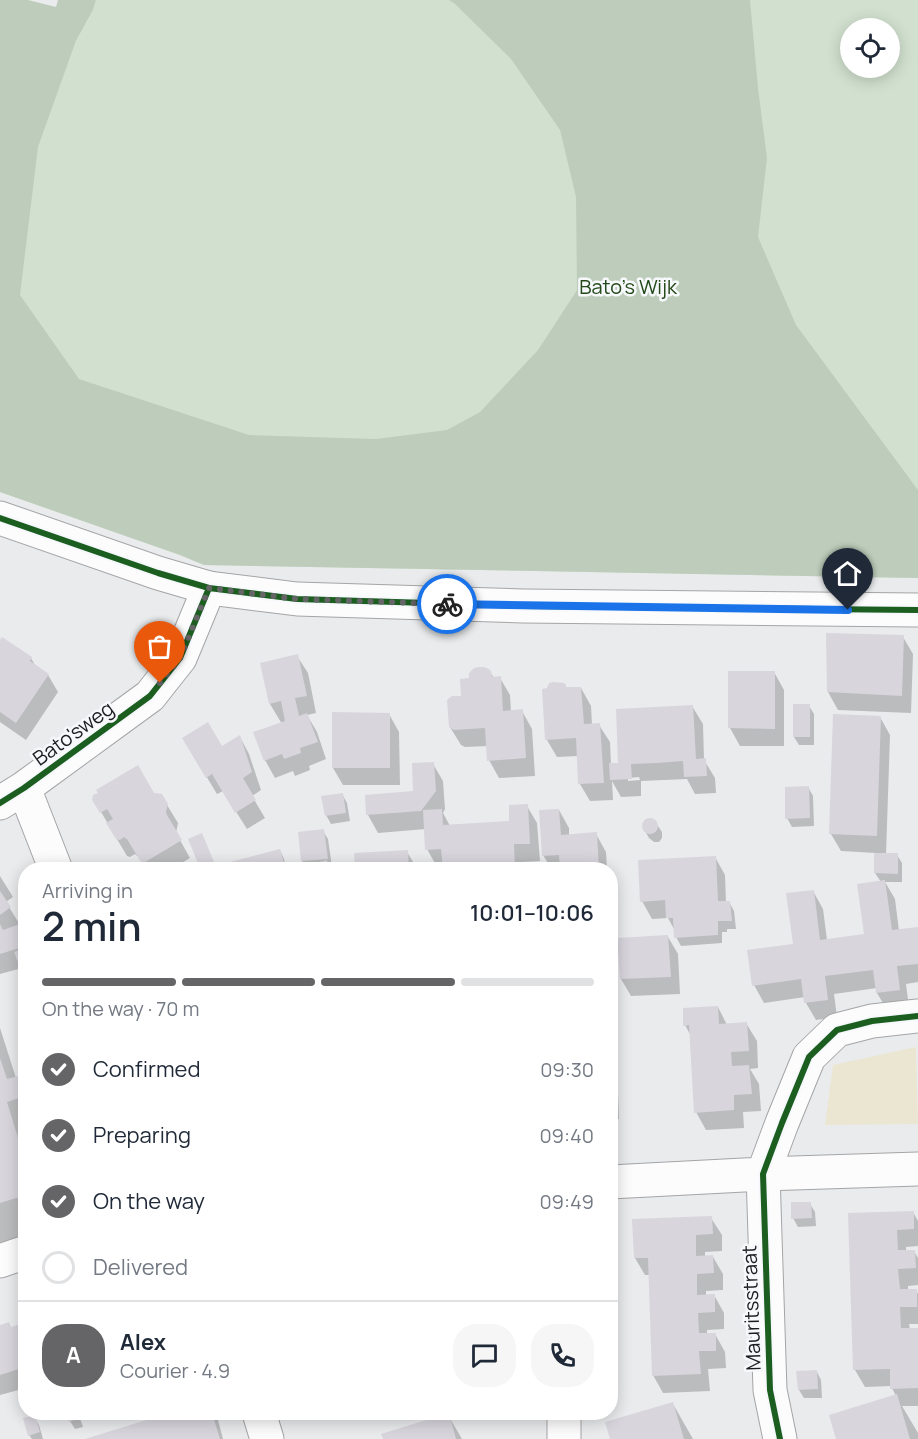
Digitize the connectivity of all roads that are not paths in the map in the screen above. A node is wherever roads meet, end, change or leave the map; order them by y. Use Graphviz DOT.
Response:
graph roads {
  1 [pos="0,518"];
  2 [pos="209,588"];
  3 [pos="918,610"];
  4 [pos="12,796"];
  5 [pos="51,862"];
  6 [pos="918,1016"];
  7 [pos="918,1169"];
  8 [pos="764,1174"];
  9 [pos="618,1182"];
  10 [pos="18,1255"];
  11 [pos="0,1261"];
  12 [pos="261,1420"];
  13 [pos="564,1420"];
  14 [pos="267,1439"];
  15 [pos="564,1439"];
  16 [pos="780,1439"];
  1 -- 2 [label="street"];
  2 -- 3 [label="street"];
  2 -- 4 [label="street, Bato'sweg"];
  4 -- 5 [label="street"];
  6 -- 8 [label="street"];
  7 -- 8 [label="street"];
  8 -- 9 [label="street"];
  8 -- 16 [label="street, Mauritsstraat"];
  10 -- 11 [label="street"];
  12 -- 14 [label="street"];
  13 -- 15 [label="street"];
}
